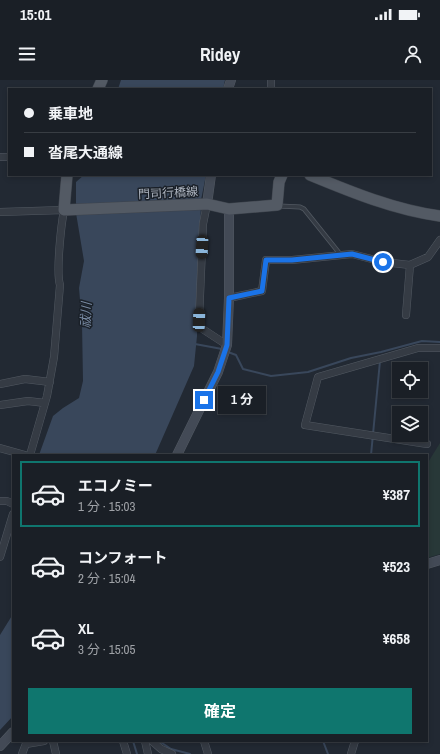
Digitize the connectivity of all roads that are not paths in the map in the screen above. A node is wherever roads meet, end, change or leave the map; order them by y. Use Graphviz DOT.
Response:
graph roads {
  1 [pos="66,176"];
  2 [pos="212,176"];
  3 [pos="282,176"];
  4 [pos="313,176"];
  5 [pos="206,204"];
  6 [pos="277,206"];
  7 [pos="230,208"];
  8 [pos="67,210"];
  9 [pos="0,212"];
  10 [pos="440,216"];
  11 [pos="440,240"];
  12 [pos="340,255"];
  13 [pos="410,265"];
  14 [pos="229,298"];
  15 [pos="406,315"];
  16 [pos="227,345"];
  17 [pos="440,348"];
  18 [pos="50,382"];
  19 [pos="0,384"];
  20 [pos="45,403"];
  21 [pos="0,405"];
  22 [pos="427,444"];
  23 [pos="0,448"];
  24 [pos="21,454"];
  25 [pos="30,454"];
  26 [pos="177,454"];
  27 [pos="0,501"];
  28 [pos="12,504"];
  29 [pos="12,517"];
  30 [pos="0,557"];
  31 [pos="440,560"];
  32 [pos="428,564"];
  33 [pos="12,733"];
  34 [pos="27,742"];
  35 [pos="53,742"];
  36 [pos="123,742"];
  37 [pos="144,742"];
  38 [pos="153,742"];
  39 [pos="204,742"];
  40 [pos="355,742"];
  41 [pos="0,746"];
  42 [pos="22,754"];
  43 [pos="56,754"];
  44 [pos="127,754"];
  45 [pos="148,754"];
  46 [pos="172,754"];
  47 [pos="208,754"];
  48 [pos="351,754"];
  1 -- 8 [label="main road"];
  2 -- 5 [label="main road"];
  3 -- 6 [label="main road"];
  4 -- 10 [label="main road"];
  5 -- 7 [label="main road, 門司行橋線"];
  5 -- 8 [label="main road, 門司行橋線"];
  5 -- 16 [label="street"];
  6 -- 7 [label="main road, 門司行橋線"];
  6 -- 12 [label="lane"];
  7 -- 14 [label="main road"];
  8 -- 9 [label="street"];
  8 -- 18 [label="street"];
  11 -- 13 [label="street"];
  12 -- 13 [label="street"];
  12 -- 14 [label="street"];
  13 -- 15 [label="street"];
  14 -- 16 [label="main road"];
  16 -- 26 [label="main road"];
  17 -- 22 [label="street"];
  18 -- 19 [label="street"];
  18 -- 20 [label="street"];
  20 -- 21 [label="street"];
  20 -- 25 [label="street"];
  23 -- 24 [label="street"];
  27 -- 28 [label="street"];
  29 -- 30 [label="street"];
  31 -- 32 [label="main road"];
  33 -- 41 [label="main road"];
  34 -- 42 [label="street"];
  35 -- 43 [label="street"];
  36 -- 44 [label="street"];
  37 -- 45 [label="street"];
  38 -- 46 [label="street"];
  39 -- 47 [label="street"];
  40 -- 48 [label="street"];
}
